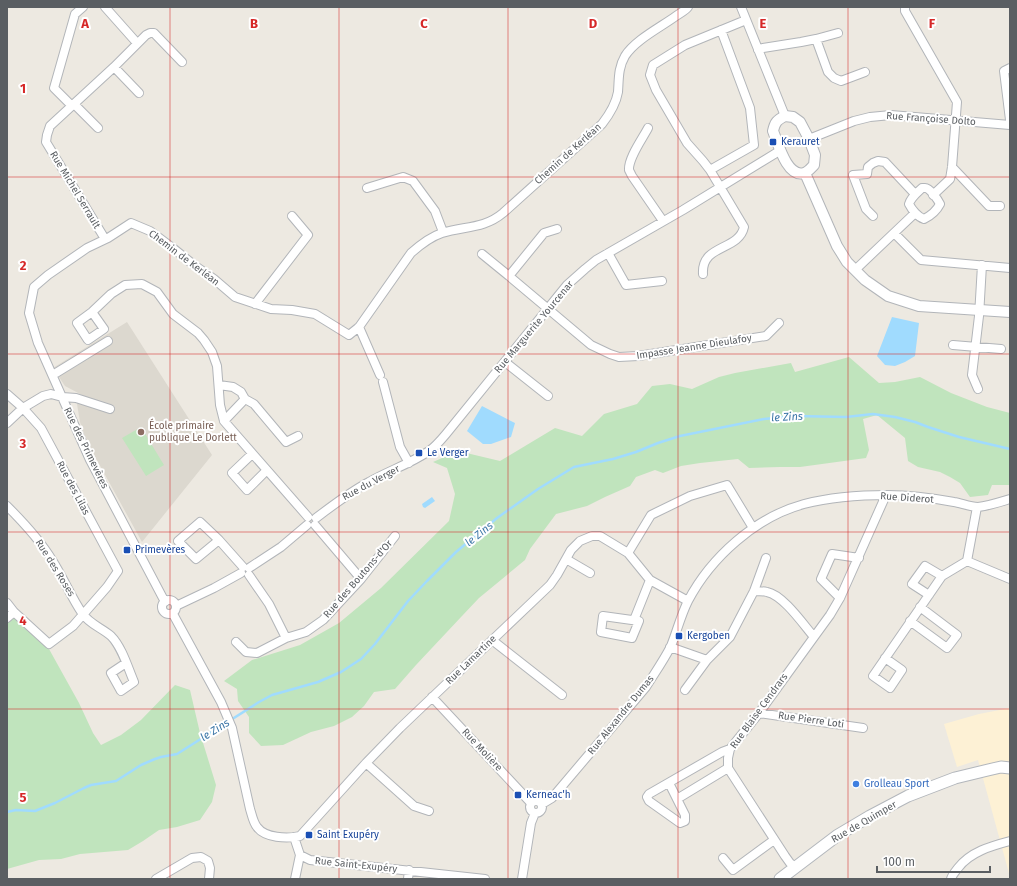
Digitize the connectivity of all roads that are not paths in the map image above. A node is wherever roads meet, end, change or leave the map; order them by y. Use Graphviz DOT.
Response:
graph roads {
  1 [pos="83,7"];
  2 [pos="105,7"];
  3 [pos="688,7"];
  4 [pos="741,7"];
  5 [pos="905,7"];
  6 [pos="746,20"];
  7 [pos="721,30"];
  8 [pos="838,33"];
  9 [pos="816,38"];
  10 [pos="137,43"];
  11 [pos="758,50"];
  12 [pos="182,62"];
  13 [pos="114,67"];
  14 [pos="1010,68"];
  15 [pos="865,72"];
  16 [pos="140,93"];
  17 [pos="73,105"];
  18 [pos="785,116"];
  19 [pos="955,120"];
  20 [pos="1010,120"];
  21 [pos="1010,125"];
  22 [pos="98,128"];
  23 [pos="648,128"];
  24 [pos="808,139"];
  25 [pos="781,150"];
  26 [pos="952,167"];
  27 [pos="710,170"];
  28 [pos="805,173"];
  29 [pos="719,187"];
  30 [pos="367,188"];
  31 [pos="915,194"];
  32 [pos="933,195"];
  33 [pos="1000,206"];
  34 [pos="915,213"];
  35 [pos="292,216"];
  36 [pos="873,216"];
  37 [pos="663,221"];
  38 [pos="557,229"];
  39 [pos="443,232"];
  40 [pos="894,233"];
  41 [pos="105,240"];
  42 [pos="608,253"];
  43 [pos="482,254"];
  44 [pos="982,265"];
  45 [pos="1010,268"];
  46 [pos="855,270"];
  47 [pos="703,274"];
  48 [pos="509,276"];
  49 [pos="662,281"];
  50 [pos="34,287"];
  51 [pos="255,304"];
  52 [pos="548,308"];
  53 [pos="979,310"];
  54 [pos="92,312"];
  55 [pos="1010,312"];
  56 [pos="780,324"];
  57 [pos="359,327"];
  58 [pos="108,341"];
  59 [pos="954,345"];
  60 [pos="975,346"];
  61 [pos="1001,349"];
  62 [pos="505,362"];
  63 [pos="56,373"];
  64 [pos="219,385"];
  65 [pos="978,389"];
  66 [pos="7,394"];
  67 [pos="548,396"];
  68 [pos="62,397"];
  69 [pos="246,398"];
  70 [pos="23,408"];
  71 [pos="110,409"];
  72 [pos="224,421"];
  73 [pos="7,424"];
  74 [pos="298,436"];
  75 [pos="252,454"];
  76 [pos="409,463"];
  77 [pos="267,470"];
  78 [pos="886,495"];
  79 [pos="1010,499"];
  80 [pos="803,504"];
  81 [pos="7,506"];
  82 [pos="977,507"];
  83 [pos="312,522"];
  84 [pos="753,528"];
  85 [pos="395,536"];
  86 [pos="219,540"];
  87 [pos="628,553"];
  88 [pos="766,558"];
  89 [pos="859,558"];
  90 [pos="566,559"];
  91 [pos="967,561"];
  92 [pos="245,571"];
  93 [pos="590,573"];
  94 [pos="942,576"];
  95 [pos="361,578"];
  96 [pos="1010,579"];
  97 [pos="650,580"];
  98 [pos="754,591"];
  99 [pos="929,595"];
  100 [pos="840,598"];
  101 [pos="688,601"];
  102 [pos="165,602"];
  103 [pos="7,603"];
  104 [pos="920,607"];
  105 [pos="174,610"];
  106 [pos="14,612"];
  107 [pos="83,614"];
  108 [pos="7,618"];
  109 [pos="634,620"];
  110 [pos="910,621"];
  111 [pos="814,637"];
  112 [pos="286,638"];
  113 [pos="492,640"];
  114 [pos="236,642"];
  115 [pos="670,647"];
  116 [pos="885,658"];
  117 [pos="707,660"];
  118 [pos="126,663"];
  119 [pos="685,690"];
  120 [pos="562,695"];
  121 [pos="432,697"];
  122 [pos="759,713"];
  123 [pos="863,728"];
  124 [pos="730,749"];
  125 [pos="1010,760"];
  126 [pos="366,763"];
  127 [pos="728,768"];
  128 [pos="1010,768"];
  129 [pos="955,778"];
  130 [pos="669,783"];
  131 [pos="677,799"];
  132 [pos="531,803"];
  133 [pos="542,804"];
  134 [pos="429,811"];
  135 [pos="535,813"];
  136 [pos="294,837"];
  137 [pos="774,840"];
  138 [pos="1010,841"];
  139 [pos="300,855"];
  140 [pos="723,858"];
  141 [pos="796,867"];
  142 [pos="409,870"];
  143 [pos="161,878"];
  144 [pos="209,879"];
  145 [pos="296,879"];
  146 [pos="408,879"];
  147 [pos="485,879"];
  148 [pos="522,879"];
  149 [pos="780,879"];
  150 [pos="951,879"];
  1 -- 17 [label="street"];
  2 -- 10 [label="street"];
  3 -- 39 [label="street, Chemin de Kerléan"];
  4 -- 6 [label="street"];
  5 -- 19 [label="street"];
  6 -- 7 [label="street"];
  6 -- 11 [label="street"];
  7 -- 27 [label="street"];
  7 -- 27 [label="street"];
  8 -- 9 [label="street"];
  9 -- 11 [label="street"];
  9 -- 15 [label="street"];
  10 -- 12 [label="street, Rue Michel Serrault"];
  10 -- 13 [label="street, Rue Michel Serrault"];
  11 -- 18 [label="street"];
  13 -- 16 [label="street"];
  13 -- 17 [label="street, Rue Michel Serrault"];
  14 -- 20 [label="street"];
  17 -- 22 [label="street"];
  17 -- 41 [label="street, Rue Michel Serrault"];
  18 -- 24 [label="street"];
  18 -- 25 [label="street"];
  19 -- 21 [label="street, Rue Françoise Dolto"];
  19 -- 24 [label="street, Rue Françoise Dolto"];
  19 -- 26 [label="street"];
  23 -- 37 [label="street"];
  24 -- 28 [label="street"];
  25 -- 28 [label="street"];
  25 -- 29 [label="street, Rue Marguerite Yourcenar"];
  26 -- 32 [label="street"];
  26 -- 33 [label="street"];
  27 -- 29 [label="street"];
  28 -- 46 [label="street"];
  29 -- 37 [label="street, Rue Marguerite Yourcenar"];
  29 -- 47 [label="street"];
  30 -- 39 [label="street"];
  31 -- 32 [label="street"];
  31 -- 34 [label="street"];
  31 -- 36 [label="street"];
  32 -- 34 [label="street"];
  34 -- 40 [label="street"];
  35 -- 51 [label="street"];
  37 -- 42 [label="street, Rue Marguerite Yourcenar"];
  38 -- 48 [label="street"];
  39 -- 57 [label="street, Chemin de Kerléan"];
  40 -- 44 [label="street"];
  40 -- 46 [label="street"];
  41 -- 50 [label="street, Chemin de Kerléan"];
  41 -- 51 [label="street, Chemin de Kerléan"];
  42 -- 49 [label="street"];
  42 -- 52 [label="street, Rue Marguerite Yourcenar"];
  43 -- 48 [label="street, Impasse Jeanne Dieulafoy"];
  44 -- 45 [label="street"];
  44 -- 53 [label="street"];
  46 -- 53 [label="street"];
  48 -- 52 [label="street, Impasse Jeanne Dieulafoy"];
  50 -- 68 [label="street, Rue des Primevères"];
  51 -- 57 [label="street, Chemin de Kerléan"];
  52 -- 56 [label="street, Impasse Jeanne Dieulafoy"];
  52 -- 62 [label="street, Rue Marguerite Yourcenar"];
  53 -- 55 [label="street"];
  53 -- 60 [label="street"];
  54 -- 64 [label="street"];
  57 -- 76 [label="street"];
  58 -- 63 [label="street"];
  59 -- 60 [label="street"];
  60 -- 61 [label="street"];
  60 -- 65 [label="street"];
  62 -- 67 [label="street"];
  62 -- 76 [label="street, Rue Marguerite Yourcenar"];
  64 -- 69 [label="street"];
  64 -- 72 [label="street"];
  66 -- 70 [label="street, Rue des Lilas"];
  68 -- 70 [label="street"];
  68 -- 71 [label="street"];
  68 -- 102 [label="street, Rue des Primevères"];
  69 -- 72 [label="street"];
  69 -- 74 [label="street"];
  70 -- 73 [label="street"];
  70 -- 107 [label="street, Rue des Lilas"];
  72 -- 75 [label="street"];
  75 -- 77 [label="street"];
  75 -- 77 [label="street"];
  76 -- 83 [label="street, Rue du Verger"];
  77 -- 83 [label="street"];
  78 -- 80 [label="street, Rue Diderot"];
  78 -- 82 [label="street, Rue Diderot"];
  78 -- 89 [label="street, Rue Blaise Cendrars"];
  79 -- 82 [label="street, Rue Diderot"];
  80 -- 84 [label="street, Rue Alexandre Dumas"];
  81 -- 107 [label="street, Rue des Roses"];
  82 -- 91 [label="street"];
  83 -- 92 [label="street, Rue du Verger"];
  83 -- 95 [label="street"];
  84 -- 87 [label="street"];
  84 -- 101 [label="street, Rue Alexandre Dumas"];
  85 -- 95 [label="street, Rue des Boutons-d'Or"];
  86 -- 86 [label="street"];
  86 -- 92 [label="street"];
  87 -- 90 [label="street, Rue Lamartine"];
  87 -- 97 [label="street, Rue Lamartine"];
  88 -- 98 [label="street"];
  89 -- 100 [label="street, Rue Blaise Cendrars"];
  89 -- 100 [label="street"];
  90 -- 93 [label="street"];
  90 -- 113 [label="street, Rue Lamartine"];
  91 -- 94 [label="street"];
  91 -- 96 [label="street"];
  92 -- 105 [label="street, Rue du Verger"];
  92 -- 112 [label="street"];
  94 -- 99 [label="street"];
  94 -- 99 [label="street"];
  95 -- 112 [label="street, Rue des Boutons-d'Or"];
  97 -- 101 [label="street"];
  97 -- 109 [label="street"];
  98 -- 111 [label="street"];
  98 -- 117 [label="street"];
  99 -- 104 [label="street"];
  100 -- 111 [label="street, Rue Blaise Cendrars"];
  101 -- 115 [label="street, Rue Alexandre Dumas"];
  102 -- 105 [label="street"];
  102 -- 105 [label="street"];
  103 -- 106 [label="street"];
  104 -- 110 [label="street"];
  104 -- 110 [label="street"];
  105 -- 136 [label="street"];
  106 -- 107 [label="street"];
  106 -- 108 [label="street"];
  107 -- 118 [label="street, Rue des Roses"];
  109 -- 109 [label="street"];
  110 -- 116 [label="street"];
  111 -- 122 [label="street, Rue Blaise Cendrars"];
  112 -- 114 [label="street, Rue des Boutons-d'Or"];
  113 -- 120 [label="street"];
  113 -- 121 [label="street, Rue Lamartine"];
  115 -- 117 [label="street"];
  115 -- 133 [label="street, Rue Alexandre Dumas"];
  117 -- 119 [label="street"];
  121 -- 126 [label="street, Rue Lamartine"];
  121 -- 132 [label="street, Rue Molière"];
  122 -- 123 [label="street, Rue Pierre Loti"];
  122 -- 124 [label="street, Rue Blaise Cendrars"];
  124 -- 127 [label="street, Rue Blaise Cendrars"];
  124 -- 130 [label="street"];
  125 -- 129 [label="main road, Rue de Quimper"];
  126 -- 134 [label="street"];
  126 -- 136 [label="street, Rue Lamartine"];
  127 -- 131 [label="street"];
  127 -- 137 [label="street"];
  128 -- 129 [label="main road, Rue de Quimper"];
  129 -- 141 [label="main road, Rue de Quimper"];
  130 -- 131 [label="street"];
  130 -- 131 [label="street"];
  132 -- 133 [label="street"];
  132 -- 135 [label="street"];
  133 -- 135 [label="street"];
  135 -- 148 [label="street"];
  136 -- 139 [label="street"];
  137 -- 140 [label="street"];
  137 -- 141 [label="street"];
  138 -- 150 [label="street"];
  139 -- 142 [label="street, Rue Saint-Exupéry"];
  139 -- 145 [label="street"];
  141 -- 149 [label="main road, Rue de Quimper"];
  142 -- 146 [label="street"];
  142 -- 147 [label="street, Rue Saint-Exupéry"];
  143 -- 144 [label="street"];
}
